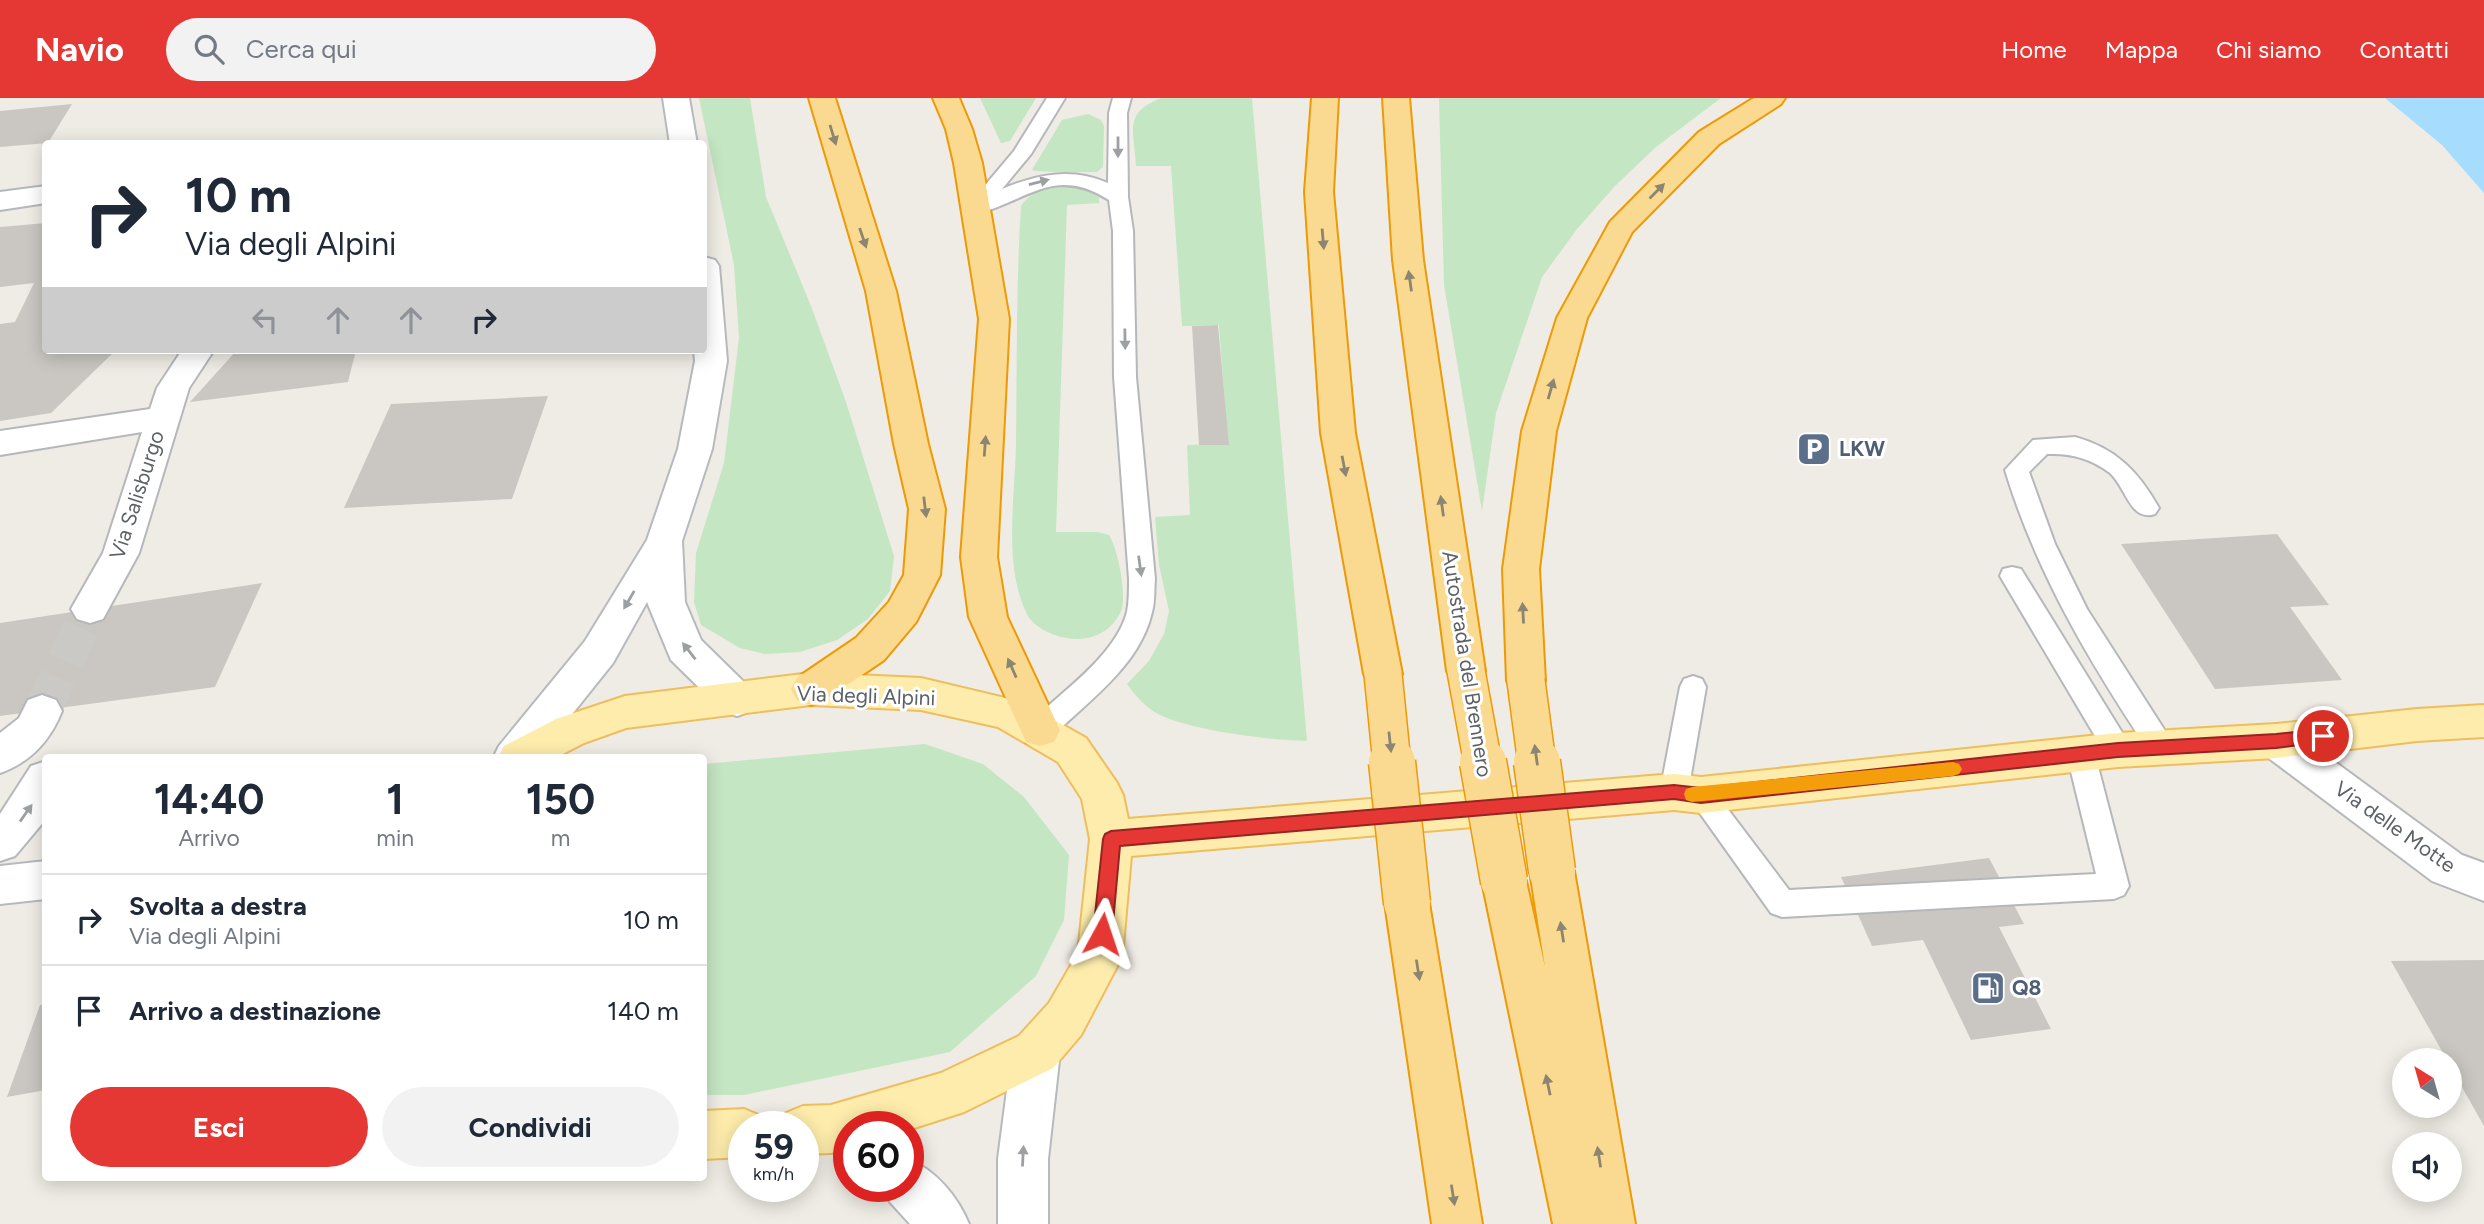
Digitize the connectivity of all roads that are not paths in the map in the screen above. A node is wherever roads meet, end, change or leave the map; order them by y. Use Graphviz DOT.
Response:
graph roads {
  1 [pos="676,98"];
  2 [pos="822,98"];
  3 [pos="946,98"];
  4 [pos="1056,98"];
  5 [pos="1122,98"];
  6 [pos="1312,98"];
  7 [pos="1325,98"];
  8 [pos="1396,98"];
  9 [pos="1772,98"];
  10 [pos="683,140"];
  11 [pos="1319,192"];
  12 [pos="42,195"];
  13 [pos="1118,197"];
  14 [pos="0,201"];
  15 [pos="976,208"];
  16 [pos="707,306"];
  17 [pos="195,354"];
  18 [pos="163,418"];
  19 [pos="0,443"];
  20 [pos="2147,508"];
  21 [pos="664,541"];
  22 [pos="2012,576"];
  23 [pos="90,609"];
  24 [pos="1693,687"];
  25 [pos="811,689"];
  26 [pos="737,700"];
  27 [pos="2484,721"];
  28 [pos="1040,730"];
  29 [pos="2276,741"];
  30 [pos="2162,748"];
  31 [pos="2100,753"];
  32 [pos="44,754"];
  33 [pos="516,754"];
  34 [pos="526,754"];
  35 [pos="0,756"];
  36 [pos="42,785"];
  37 [pos="1687,794"];
  38 [pos="1111,839"];
  39 [pos="0,844"];
  40 [pos="42,880"];
  41 [pos="2484,883"];
  42 [pos="0,885"];
  43 [pos="1036,1052"];
  44 [pos="828,1133"];
  45 [pos="728,1134"];
  46 [pos="707,1135"];
  47 [pos="924,1202"];
  48 [pos="944,1224"];
  49 [pos="1023,1224"];
  50 [pos="1457,1224"];
  51 [pos="1578,1224"];
  52 [pos="1610,1224"];
  1 -- 10 [label="main road"];
  2 -- 25 [label="highway, one-way"];
  3 -- 15 [label="highway"];
  4 -- 15 [label="lane"];
  5 -- 13 [label="lane, one-way"];
  6 -- 11 [label="highway"];
  7 -- 11 [label="highway"];
  51 -- 8 [label="highway, Autostrada del Brennero, one-way, bridge"];
  52 -- 9 [label="highway, one-way, bridge"];
  11 -- 50 [label="highway, one-way, bridge"];
  12 -- 14 [label="main road"];
  15 -- 13 [label="lane, one-way"];
  13 -- 28 [label="lane, one-way"];
  28 -- 15 [label="highway, one-way"];
  16 -- 21 [label="main road"];
  17 -- 18 [label="main road, Via Salisburgo"];
  18 -- 19 [label="main road, Via Salisburgo"];
  18 -- 23 [label="main road, Via Salisburgo"];
  20 -- 30 [label="lane"];
  26 -- 21 [label="main road, one-way"];
  21 -- 33 [label="main road, one-way"];
  22 -- 31 [label="lane"];
  24 -- 37 [label="lane"];
  25 -- 26 [label="main road, Via degli Alpini"];
  25 -- 28 [label="main road, Via degli Alpini"];
  26 -- 34 [label="main road, Via degli Alpini"];
  27 -- 29 [label="main road"];
  28 -- 38 [label="main road, Via degli Alpini"];
  29 -- 30 [label="main road"];
  29 -- 41 [label="main road, Via delle Motte"];
  30 -- 31 [label="main road"];
  31 -- 37 [label="main road"];
  31 -- 37 [label="lane"];
  32 -- 35 [label="main road"];
  39 -- 36 [label="main road, one-way"];
  37 -- 38 [label="main road"];
  38 -- 43 [label="main road, Via degli Alpini"];
  40 -- 42 [label="main road"];
  43 -- 44 [label="main road, Via degli Alpini"];
  49 -- 43 [label="main road, one-way"];
  45 -- 46 [label="main road"];
  47 -- 48 [label="main road"];
}
